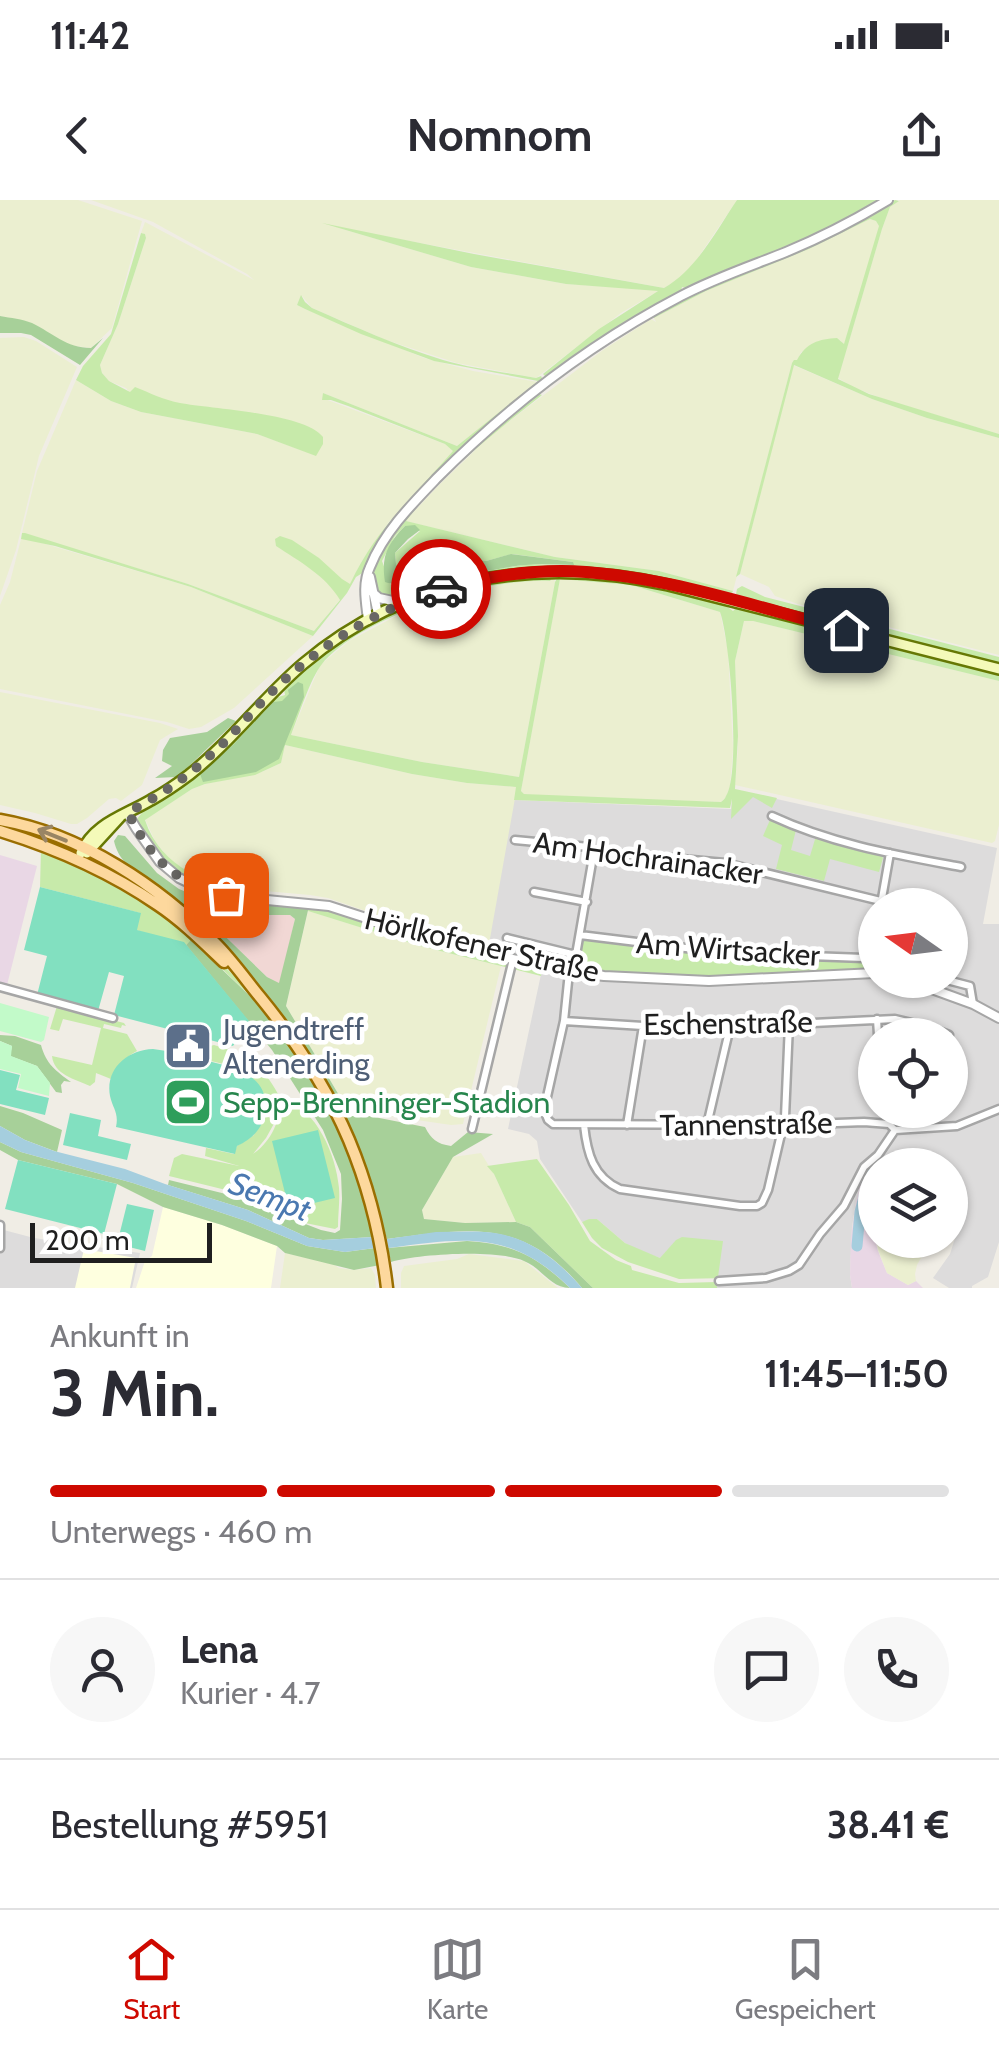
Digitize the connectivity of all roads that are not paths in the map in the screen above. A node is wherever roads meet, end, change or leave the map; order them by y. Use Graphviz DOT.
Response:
graph roads {
  1 [pos="888,200"];
  2 [pos="370,567"];
  3 [pos="372,592"];
  4 [pos="402,603"];
  5 [pos="373,617"];
  6 [pos="999,669"];
  7 [pos="125,814"];
  8 [pos="772,816"];
  9 [pos="0,820"];
  10 [pos="0,831"];
  11 [pos="106,834"];
  12 [pos="516,840"];
  13 [pos="86,850"];
  14 [pos="594,851"];
  15 [pos="890,853"];
  16 [pos="78,861"];
  17 [pos="108,862"];
  18 [pos="961,867"];
  19 [pos="884,888"];
  20 [pos="534,892"];
  21 [pos="858,897"];
  22 [pos="587,902"];
  23 [pos="580,936"];
  24 [pos="507,938"];
  25 [pos="576,955"];
  26 [pos="858,958"];
  27 [pos="513,959"];
  28 [pos="571,972"];
  29 [pos="858,974"];
  30 [pos="968,985"];
  31 [pos="251,986"];
  32 [pos="0,987"];
  33 [pos="956,998"];
  34 [pos="973,1004"];
  35 [pos="114,1018"];
  36 [pos="999,1018"];
  37 [pos="858,1020"];
  38 [pos="564,1021"];
  39 [pos="789,1024"];
  40 [pos="643,1026"];
  41 [pos="730,1027"];
  42 [pos="999,1109"];
  43 [pos="858,1122"];
  44 [pos="968,1122"];
  45 [pos="627,1124"];
  46 [pos="584,1125"];
  47 [pos="707,1125"];
  48 [pos="784,1126"];
  49 [pos="472,1128"];
  50 [pos="892,1128"];
  51 [pos="0,1225"];
  52 [pos="0,1248"];
  53 [pos="720,1281"];
  54 [pos="387,1284"];
  1 -- 2 [label="street"];
  2 -- 3 [label="street"];
  2 -- 5 [label="street"];
  3 -- 4 [label="street"];
  3 -- 5 [label="street"];
  4 -- 5 [label="main road"];
  4 -- 6 [label="main road"];
  5 -- 7 [label="main road"];
  7 -- 11 [label="main road"];
  7 -- 13 [label="main road"];
  7 -- 27 [label="street, Hörlkofener Straße"];
  8 -- 15 [label="street"];
  13 -- 9 [label="main road, one-way"];
  10 -- 16 [label="main road"];
  11 -- 13 [label="main road"];
  11 -- 17 [label="main road"];
  12 -- 14 [label="street, Am Hochrainacker"];
  13 -- 16 [label="main road"];
  13 -- 17 [label="main road"];
  14 -- 21 [label="street, Am Hochrainacker"];
  14 -- 22 [label="street"];
  15 -- 18 [label="street"];
  15 -- 19 [label="street"];
  16 -- 31 [label="main road"];
  17 -- 31 [label="main road"];
  20 -- 22 [label="street"];
  22 -- 23 [label="street"];
  23 -- 25 [label="street"];
  23 -- 26 [label="street, Am Wirtsacker"];
  24 -- 25 [label="street"];
  25 -- 28 [label="street"];
  27 -- 28 [label="street, Hörlkofener Straße"];
  27 -- 49 [label="street"];
  28 -- 29 [label="street, Hörlkofener Straße"];
  28 -- 38 [label="street"];
  30 -- 34 [label="street"];
  31 -- 54 [label="main road"];
  32 -- 35 [label="street"];
  33 -- 34 [label="street"];
  34 -- 36 [label="street"];
  37 -- 39 [label="street, Eschenstraße"];
  38 -- 40 [label="street, Eschenstraße"];
  38 -- 46 [label="street, Tannenstraße"];
  39 -- 41 [label="street, Eschenstraße"];
  39 -- 48 [label="street"];
  40 -- 41 [label="street, Eschenstraße"];
  40 -- 45 [label="street"];
  41 -- 47 [label="street"];
  42 -- 44 [label="street, Tannenstraße"];
  43 -- 48 [label="street, Tannenstraße"];
  45 -- 46 [label="street, Tannenstraße"];
  45 -- 47 [label="street, Tannenstraße"];
  46 -- 48 [label="street"];
  47 -- 48 [label="street, Tannenstraße"];
  50 -- 53 [label="street"];
  51 -- 52 [label="street"];
}
